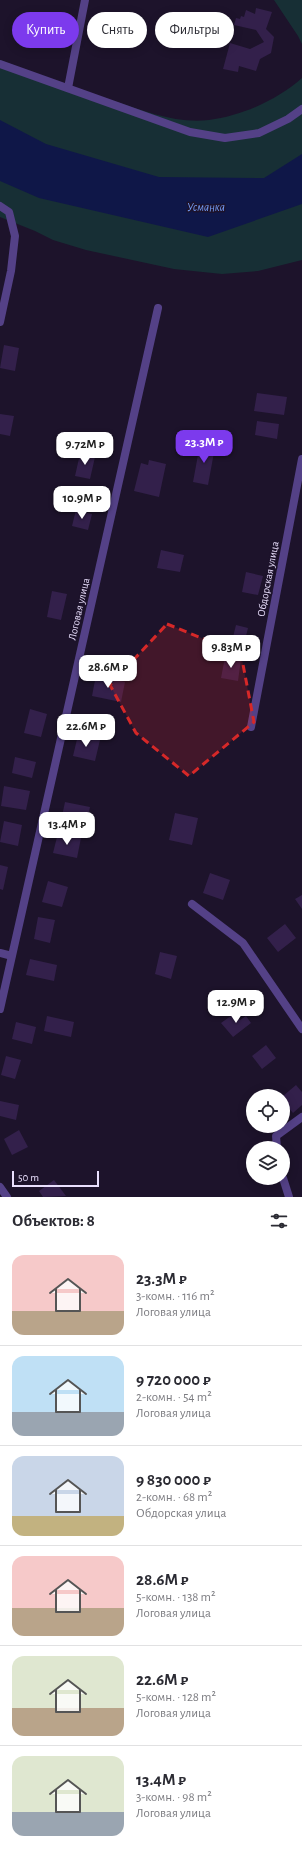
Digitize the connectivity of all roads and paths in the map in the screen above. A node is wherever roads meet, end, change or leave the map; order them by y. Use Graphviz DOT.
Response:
graph roads {
  1 [pos="84,0"];
  2 [pos="0,64"];
  3 [pos="68,88"];
  4 [pos="302,109"];
  5 [pos="0,206"];
  6 [pos="158,308"];
  7 [pos="0,322"];
  8 [pos="302,459"];
  9 [pos="251,727"];
  10 [pos="192,904"];
  11 [pos="0,953"];
  12 [pos="12,956"];
  13 [pos="0,1009"];
  14 [pos="302,1028"];
  15 [pos="302,1117"];
  16 [pos="276,1141"];
  17 [pos="285,1185"];
  18 [pos="0,1187"];
  19 [pos="7,1197"];
  20 [pos="289,1197"];
  1 -- 3 [label="street"];
  2 -- 3 [label="street"];
  3 -- 4 [label="street"];
  5 -- 7 [label="street"];
  6 -- 12 [label="street, Логовая улица"];
  8 -- 9 [label="street, Обдорская улица"];
  10 -- 14 [label="street"];
  11 -- 12 [label="street"];
  12 -- 13 [label="street, Логовая улица"];
  15 -- 16 [label="street"];
  17 -- 20 [label="street"];
  18 -- 19 [label="street"];
}
